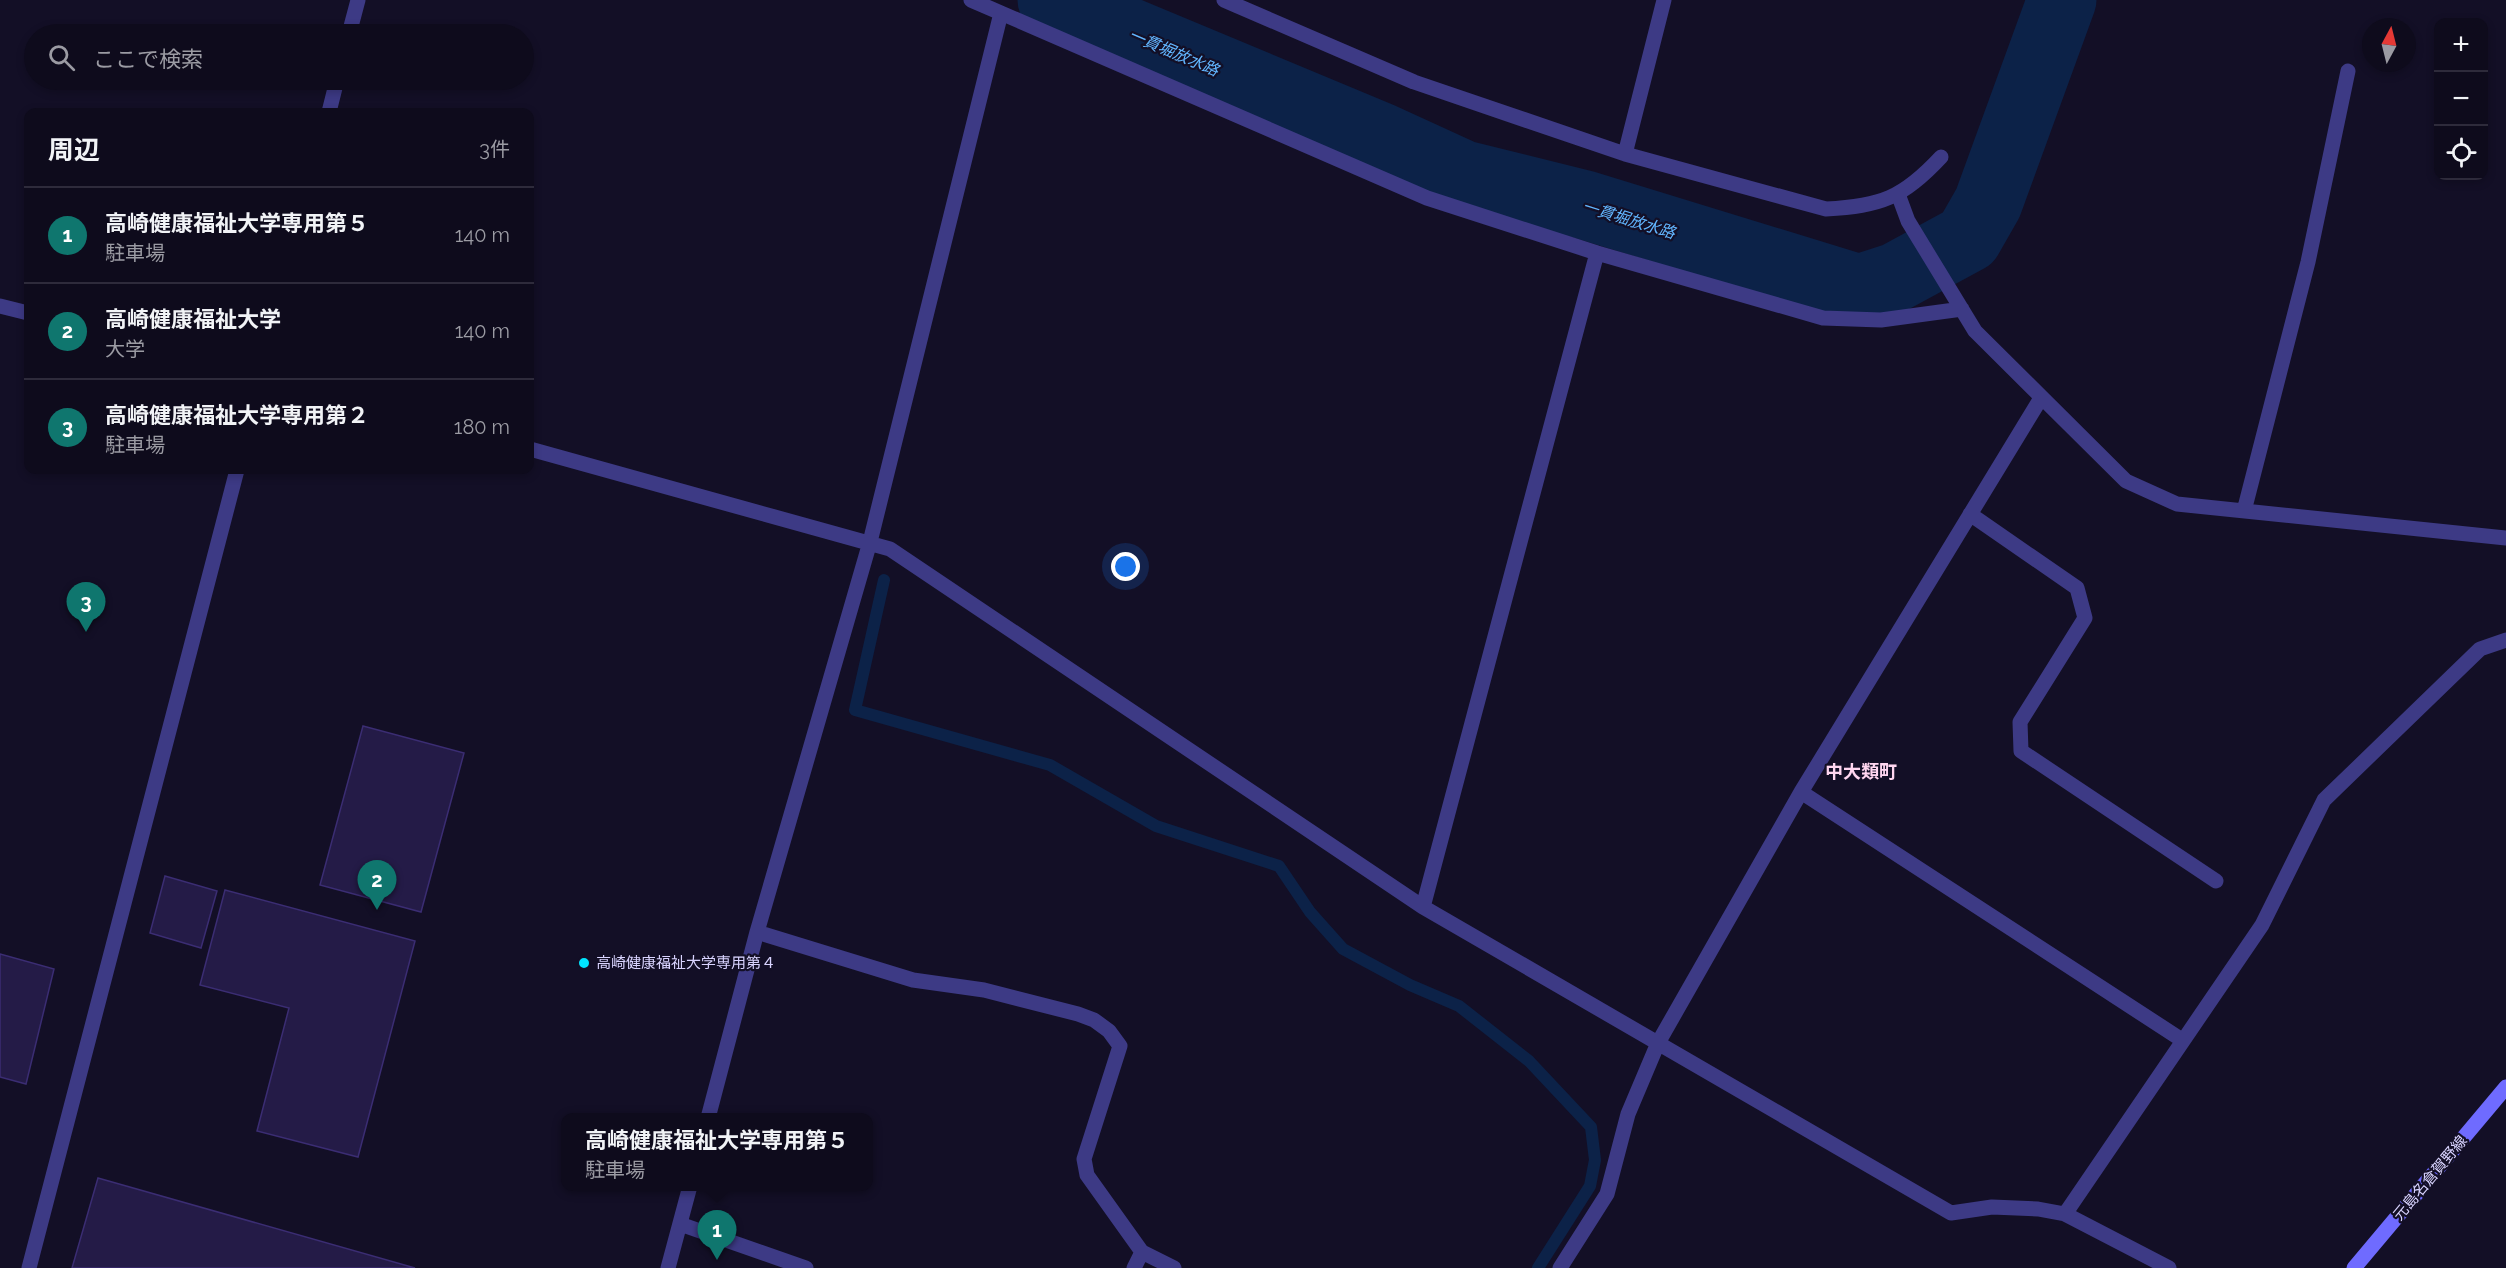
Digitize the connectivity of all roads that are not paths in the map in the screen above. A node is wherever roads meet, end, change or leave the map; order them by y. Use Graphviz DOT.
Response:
graph roads {
  1 [pos="357,0"];
  2 [pos="971,0"];
  3 [pos="1224,0"];
  4 [pos="1664,0"];
  5 [pos="1002,13"];
  6 [pos="351,24"];
  7 [pos="2348,71"];
  8 [pos="334,90"];
  9 [pos="330,108"];
  10 [pos="1624,154"];
  11 [pos="1941,157"];
  12 [pos="1898,194"];
  13 [pos="1597,254"];
  14 [pos="0,306"];
  15 [pos="1962,309"];
  16 [pos="24,312"];
  17 [pos="2041,398"];
  18 [pos="534,450"];
  19 [pos="236,474"];
  20 [pos="2244,511"];
  21 [pos="1970,514"];
  22 [pos="2506,538"];
  23 [pos="870,542"];
  24 [pos="2506,640"];
  25 [pos="1801,792"];
  26 [pos="2216,880"];
  27 [pos="1423,907"];
  28 [pos="757,932"];
  29 [pos="2182,1040"];
  30 [pos="1659,1043"];
  31 [pos="2506,1087"];
  32 [pos="709,1113"];
  33 [pos="689,1191"];
  34 [pos="2065,1214"];
  35 [pos="680,1224"];
  36 [pos="1142,1252"];
  37 [pos="29,1268"];
  38 [pos="668,1268"];
  39 [pos="806,1268"];
  40 [pos="1134,1268"];
  41 [pos="1174,1268"];
  42 [pos="1560,1268"];
  43 [pos="2169,1268"];
  44 [pos="2354,1268"];
  1 -- 6 [label="street"];
  2 -- 5 [label="street"];
  3 -- 10 [label="street"];
  4 -- 10 [label="street"];
  5 -- 13 [label="street"];
  5 -- 23 [label="street"];
  7 -- 20 [label="street"];
  8 -- 9 [label="street"];
  10 -- 12 [label="street"];
  11 -- 12 [label="street"];
  12 -- 15 [label="street"];
  13 -- 15 [label="street"];
  13 -- 27 [label="street"];
  14 -- 16 [label="street"];
  15 -- 17 [label="street"];
  17 -- 20 [label="street"];
  17 -- 21 [label="street"];
  18 -- 23 [label="street"];
  19 -- 37 [label="street"];
  20 -- 22 [label="street"];
  21 -- 25 [label="street"];
  21 -- 26 [label="street"];
  23 -- 27 [label="street"];
  23 -- 28 [label="street"];
  24 -- 29 [label="street"];
  25 -- 29 [label="street"];
  25 -- 30 [label="street"];
  27 -- 30 [label="street"];
  28 -- 32 [label="street"];
  28 -- 36 [label="street"];
  29 -- 34 [label="street"];
  30 -- 34 [label="street"];
  30 -- 42 [label="street"];
  31 -- 44 [label="main road, 元島名倉賀野線"];
  33 -- 35 [label="street"];
  34 -- 43 [label="street"];
  35 -- 38 [label="street"];
  35 -- 39 [label="street"];
  36 -- 40 [label="street"];
  36 -- 41 [label="street"];
}
